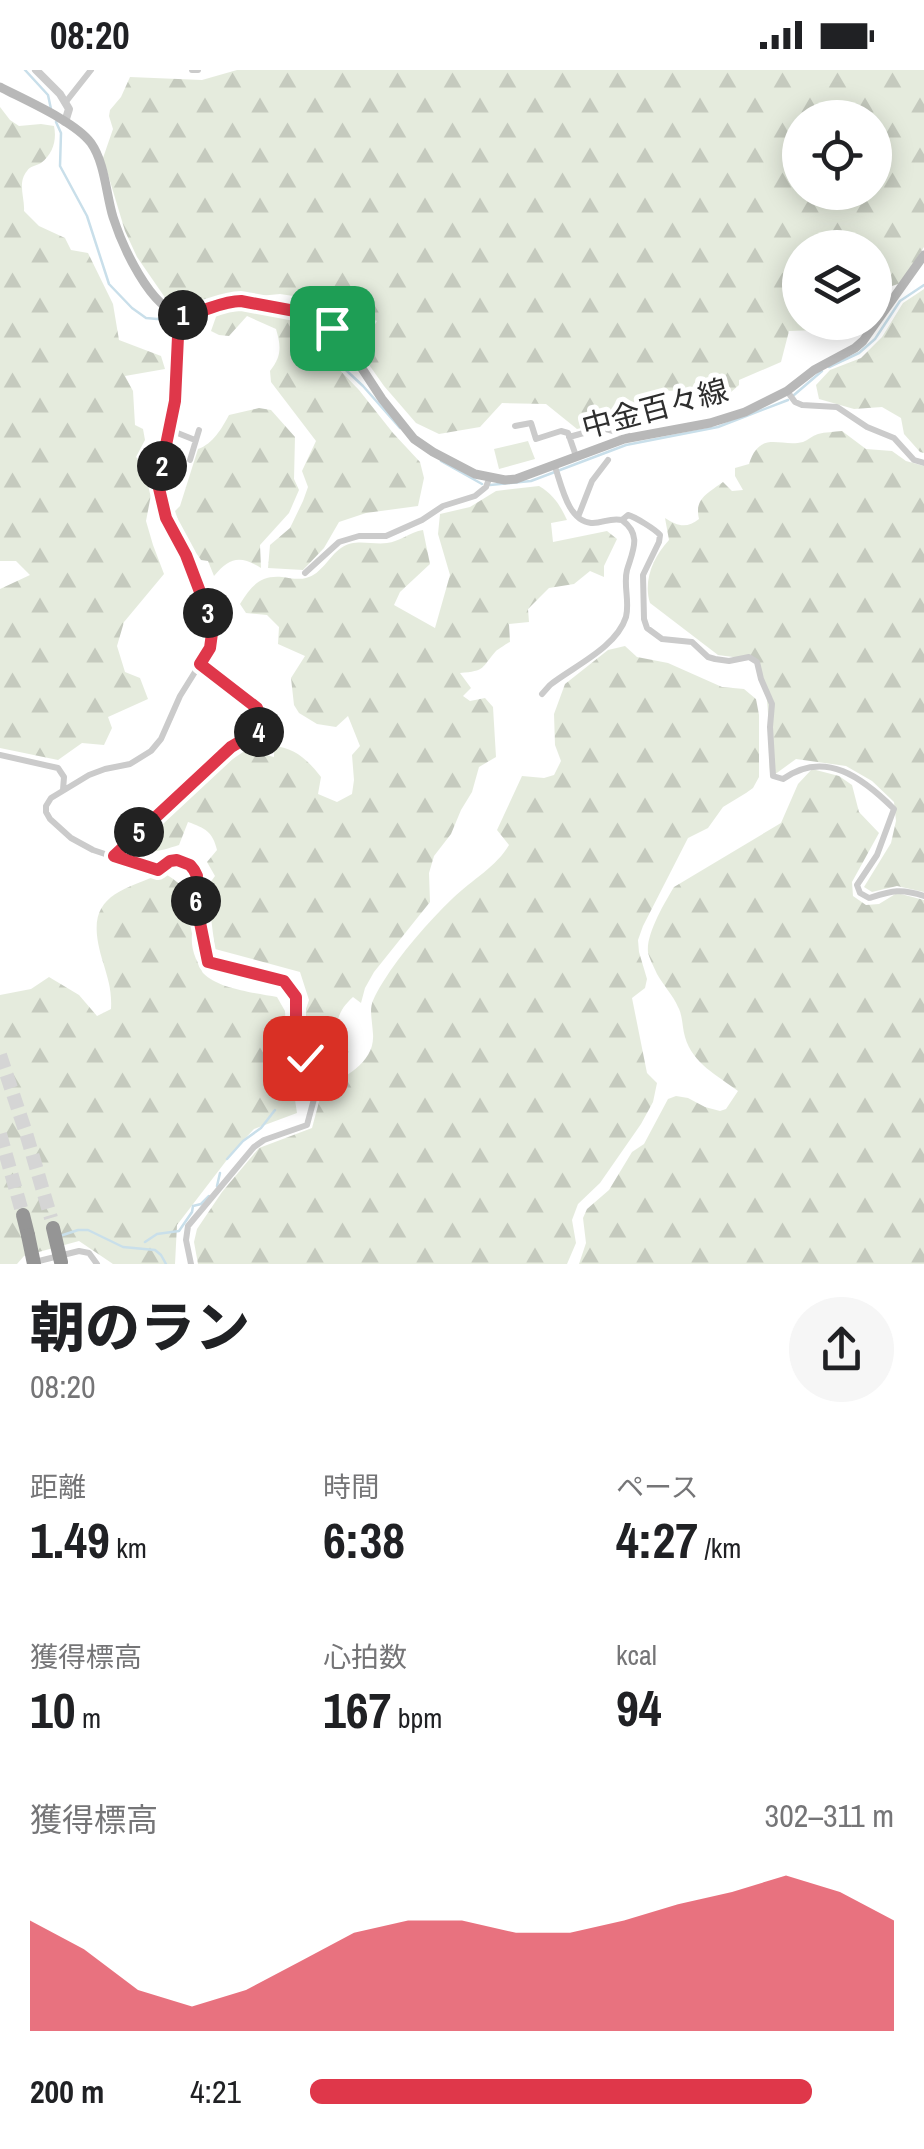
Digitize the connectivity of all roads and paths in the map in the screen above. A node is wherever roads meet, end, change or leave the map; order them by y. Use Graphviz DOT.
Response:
graph roads {
  1 [pos="36,70"];
  2 [pos="91,70"];
  3 [pos="0,87"];
  4 [pos="65,102"];
  5 [pos="59,118"];
  6 [pos="924,255"];
  7 [pos="174,312"];
  8 [pos="790,395"];
  9 [pos="515,426"];
  10 [pos="170,430"];
  11 [pos="200,430"];
  12 [pos="569,437"];
  13 [pos="629,438"];
  14 [pos="195,440"];
  15 [pos="576,456"];
  16 [pos="190,460"];
  17 [pos="608,460"];
  18 [pos="924,463"];
  19 [pos="556,469"];
  20 [pos="488,482"];
  21 [pos="578,517"];
  22 [pos="622,520"];
  23 [pos="305,573"];
  24 [pos="200,664"];
  25 [pos="542,694"];
  26 [pos="0,755"];
  27 [pos="63,792"];
  28 [pos="114,856"];
  29 [pos="924,896"];
  30 [pos="24,1215"];
  31 [pos="52,1223"];
  32 [pos="61,1263"];
  33 [pos="32,1264"];
  34 [pos="97,1264"];
  35 [pos="191,1264"];
  1 -- 4 [label="street"];
  2 -- 4 [label="street"];
  3 -- 5 [label="main road"];
  4 -- 5 [label="street"];
  5 -- 7 [label="main road"];
  6 -- 8 [label="main road, 中金百々線"];
  7 -- 10 [label="street"];
  7 -- 20 [label="main road"];
  8 -- 13 [label="main road, 中金百々線"];
  8 -- 18 [label="street"];
  9 -- 12 [label="street"];
  10 -- 14 [label="street"];
  10 -- 24 [label="street"];
  11 -- 14 [label="street"];
  12 -- 13 [label="street"];
  12 -- 15 [label="street"];
  13 -- 15 [label="main road, 中金百々線"];
  14 -- 16 [label="street"];
  15 -- 19 [label="main road, 中金百々線"];
  17 -- 21 [label="street"];
  19 -- 20 [label="main road, 中金百々線"];
  19 -- 21 [label="street"];
  20 -- 23 [label="street"];
  21 -- 22 [label="street"];
  22 -- 25 [label="street"];
  22 -- 29 [label="street"];
  24 -- 27 [label="street"];
  24 -- 28 [label="street"];
  26 -- 27 [label="street"];
  27 -- 28 [label="street"];
  28 -- 35 [label="street"];
  30 -- 33 [label="highway, bridge"];
  31 -- 32 [label="highway, bridge"];
  33 -- 34 [label="street"];
}
